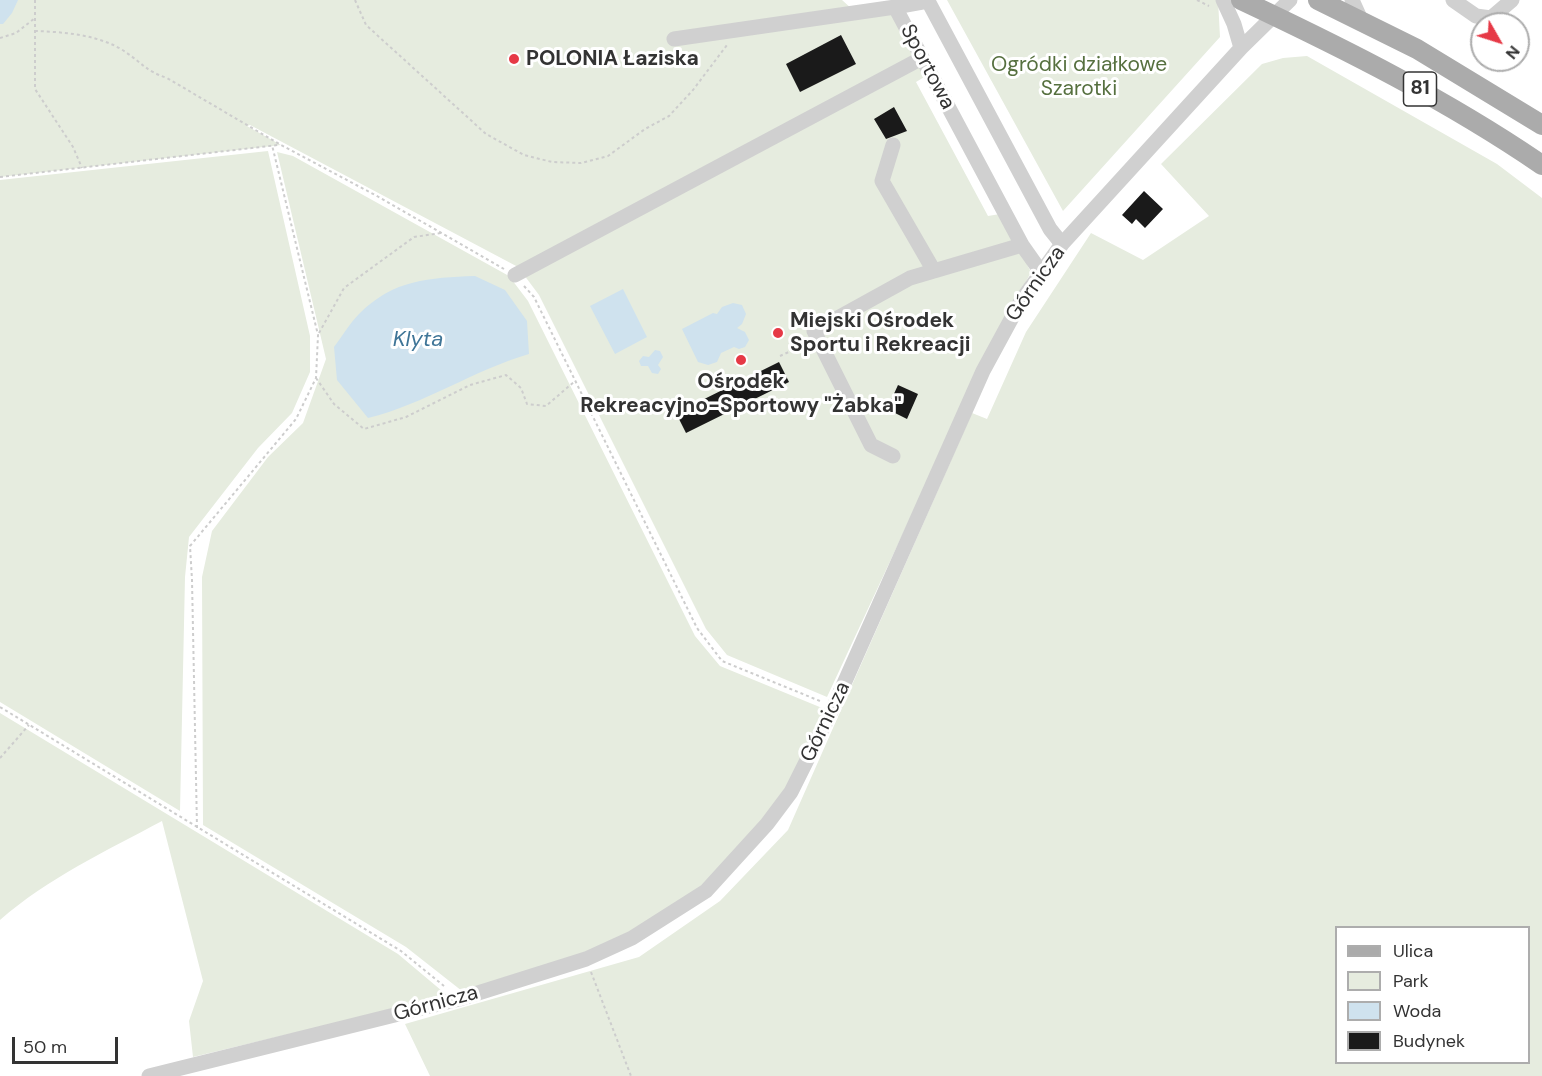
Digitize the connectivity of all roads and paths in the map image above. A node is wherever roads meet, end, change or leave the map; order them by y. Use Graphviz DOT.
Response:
graph roads {
  1 [pos="35,0"];
  2 [pos="355,0"];
  3 [pos="1197,0"];
  4 [pos="1241,0"];
  5 [pos="1290,0"];
  6 [pos="1318,0"];
  7 [pos="1352,0"];
  8 [pos="1453,0"];
  9 [pos="1512,0"];
  10 [pos="927,1"];
  11 [pos="1216,3"];
  12 [pos="885,5"];
  13 [pos="1275,16"];
  14 [pos="35,18"];
  15 [pos="1362,22"];
  16 [pos="740,29"];
  17 [pos="35,31"];
  18 [pos="0,38"];
  19 [pos="674,39"];
  20 [pos="1241,48"];
  21 [pos="922,58"];
  22 [pos="1542,125"];
  23 [pos="281,145"];
  24 [pos="893,145"];
  25 [pos="272,146"];
  26 [pos="1542,165"];
  27 [pos="82,168"];
  28 [pos="0,177"];
  29 [pos="441,233"];
  30 [pos="1062,244"];
  31 [pos="1022,245"];
  32 [pos="934,271"];
  33 [pos="1041,272"];
  34 [pos="514,275"];
  35 [pos="318,334"];
  36 [pos="793,350"];
  37 [pos="780,356"];
  38 [pos="316,378"];
  39 [pos="576,381"];
  40 [pos="893,456"];
  41 [pos="834,706"];
  42 [pos="0,707"];
  43 [pos="29,725"];
  44 [pos="0,758"];
  45 [pos="197,828"];
  46 [pos="586,959"];
  47 [pos="459,999"];
  48 [pos="149,1076"];
  49 [pos="631,1076"];
  1 -- 14 [label="path"];
  2 -- 16 [label="path"];
  3 -- 11 [label="path"];
  4 -- 13 [label="main road, 81"];
  5 -- 13 [label="street, Górnicza"];
  6 -- 15 [label="main road, 81"];
  7 -- 15 [label="street"];
  8 -- 9 [label="street"];
  10 -- 12 [label="street, Sportowa"];
  10 -- 30 [label="street, Sportowa"];
  11 -- 20 [label="street"];
  12 -- 16 [label="street"];
  12 -- 21 [label="street, Sportowa"];
  13 -- 20 [label="street, Górnicza"];
  13 -- 26 [label="main road, 81"];
  14 -- 17 [label="path"];
  14 -- 18 [label="path"];
  15 -- 22 [label="main road, 81"];
  16 -- 19 [label="street"];
  17 -- 23 [label="path"];
  17 -- 27 [label="path"];
  20 -- 30 [label="street, Górnicza"];
  21 -- 31 [label="street, Sportowa"];
  21 -- 34 [label="street"];
  23 -- 25 [label="path"];
  23 -- 29 [label="path"];
  24 -- 32 [label="street"];
  25 -- 27 [label="path"];
  25 -- 35 [label="path"];
  27 -- 28 [label="path"];
  29 -- 34 [label="path"];
  29 -- 35 [label="path"];
  30 -- 33 [label="street, Górnicza"];
  31 -- 32 [label="street"];
  31 -- 33 [label="street, Sportowa"];
  32 -- 40 [label="street"];
  33 -- 41 [label="street, Górnicza"];
  34 -- 39 [label="path"];
  35 -- 38 [label="path"];
  36 -- 37 [label="path"];
  38 -- 39 [label="path"];
  38 -- 45 [label="path"];
  39 -- 41 [label="path"];
  41 -- 46 [label="street, Górnicza"];
  42 -- 43 [label="path"];
  43 -- 44 [label="path"];
  43 -- 45 [label="path"];
  45 -- 47 [label="path"];
  46 -- 47 [label="street, Górnicza"];
  46 -- 49 [label="path"];
  47 -- 48 [label="street, Górnicza"];
}
